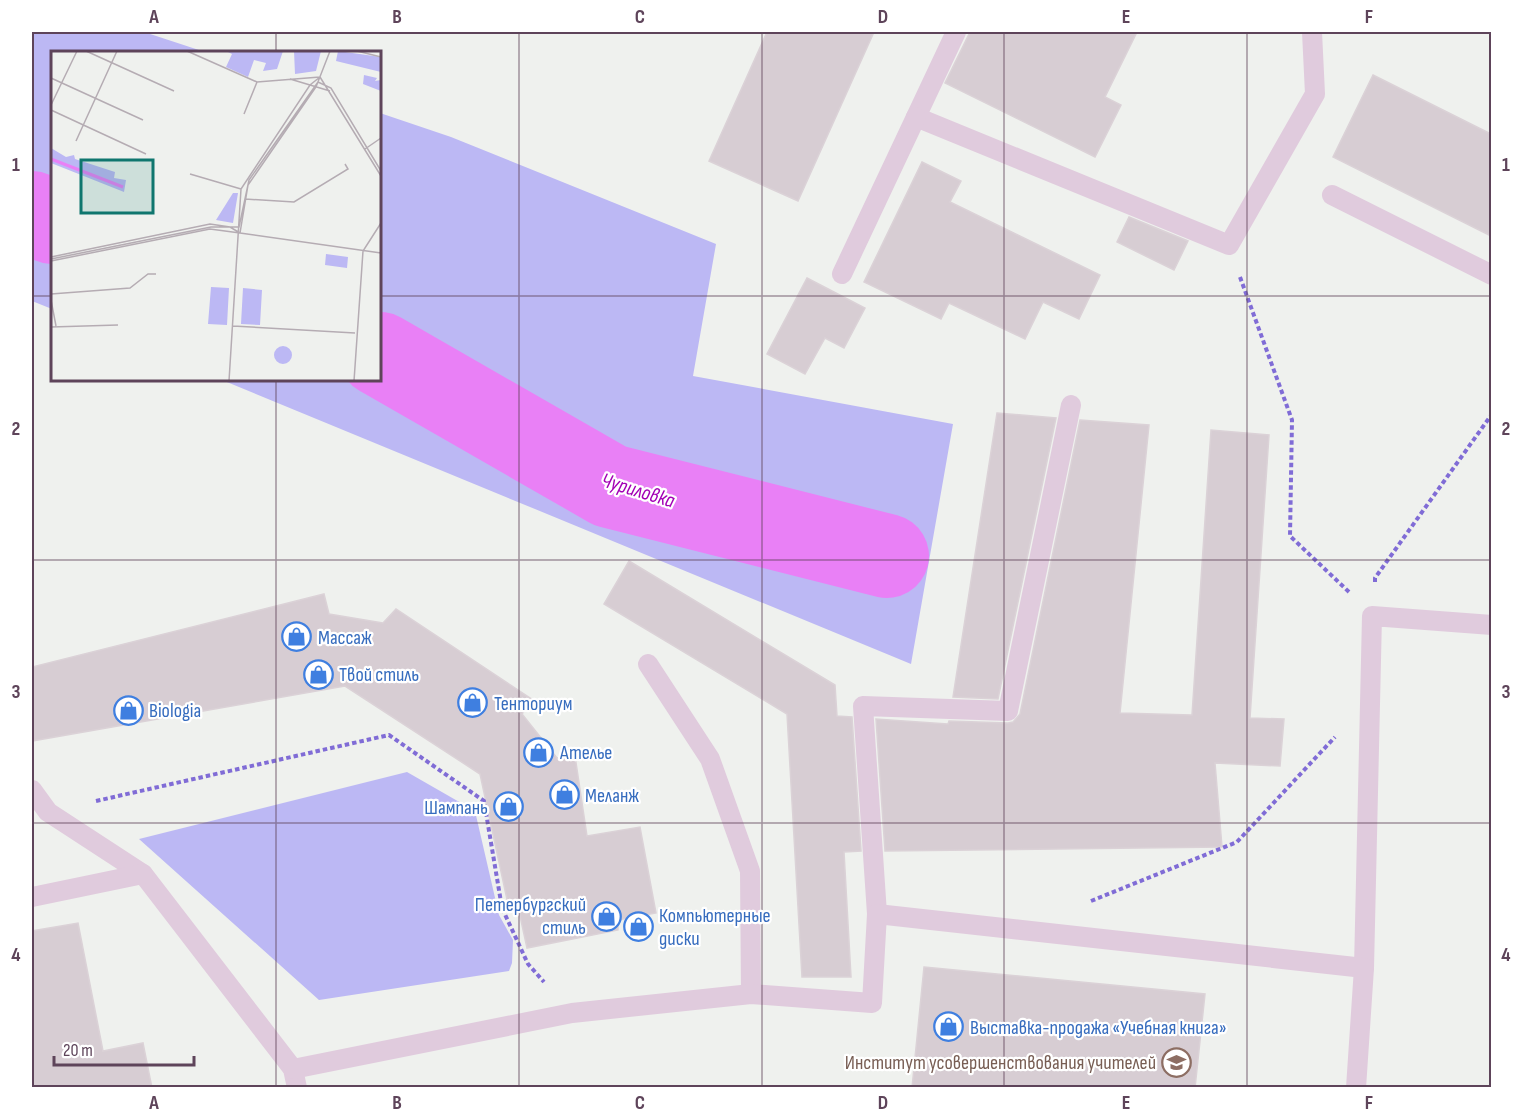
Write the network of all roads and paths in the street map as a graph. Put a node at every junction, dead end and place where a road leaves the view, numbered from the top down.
1 (956, 32) edge
2 (1312, 32) edge
3 (916, 117) junction
4 (1332, 195) dead end
5 (1229, 245) junction
6 (842, 274) dead end
7 (1491, 275) edge
8 (1071, 405) dead end
9 (1491, 414) edge
10 (1372, 616) junction
11 (1491, 625) edge
12 (648, 664) dead end
13 (1337, 734) dead end
14 (32, 790) edge
15 (48, 812) junction
16 (143, 874) junction
17 (32, 897) edge
18 (1085, 904) dead end
19 (877, 914) junction
20 (1364, 968) junction
21 (751, 994) junction
22 (572, 1013) junction
23 (295, 1078) edge
24 (1356, 1088) edge

1 - 3 lane
2 - 5 lane
3 - 5 lane
3 - 6 lane
4 - 7 lane
5 - 10 path
8 - 19 lane
9 - 10 path
10 - 11 lane
10 - 20 lane
12 - 21 lane
13 - 18 path
14 - 15 lane
15 - 16 lane
15 - 22 path
16 - 17 lane
16 - 23 lane
19 - 20 lane
19 - 21 lane
20 - 24 lane
21 - 22 lane
22 - 23 lane

